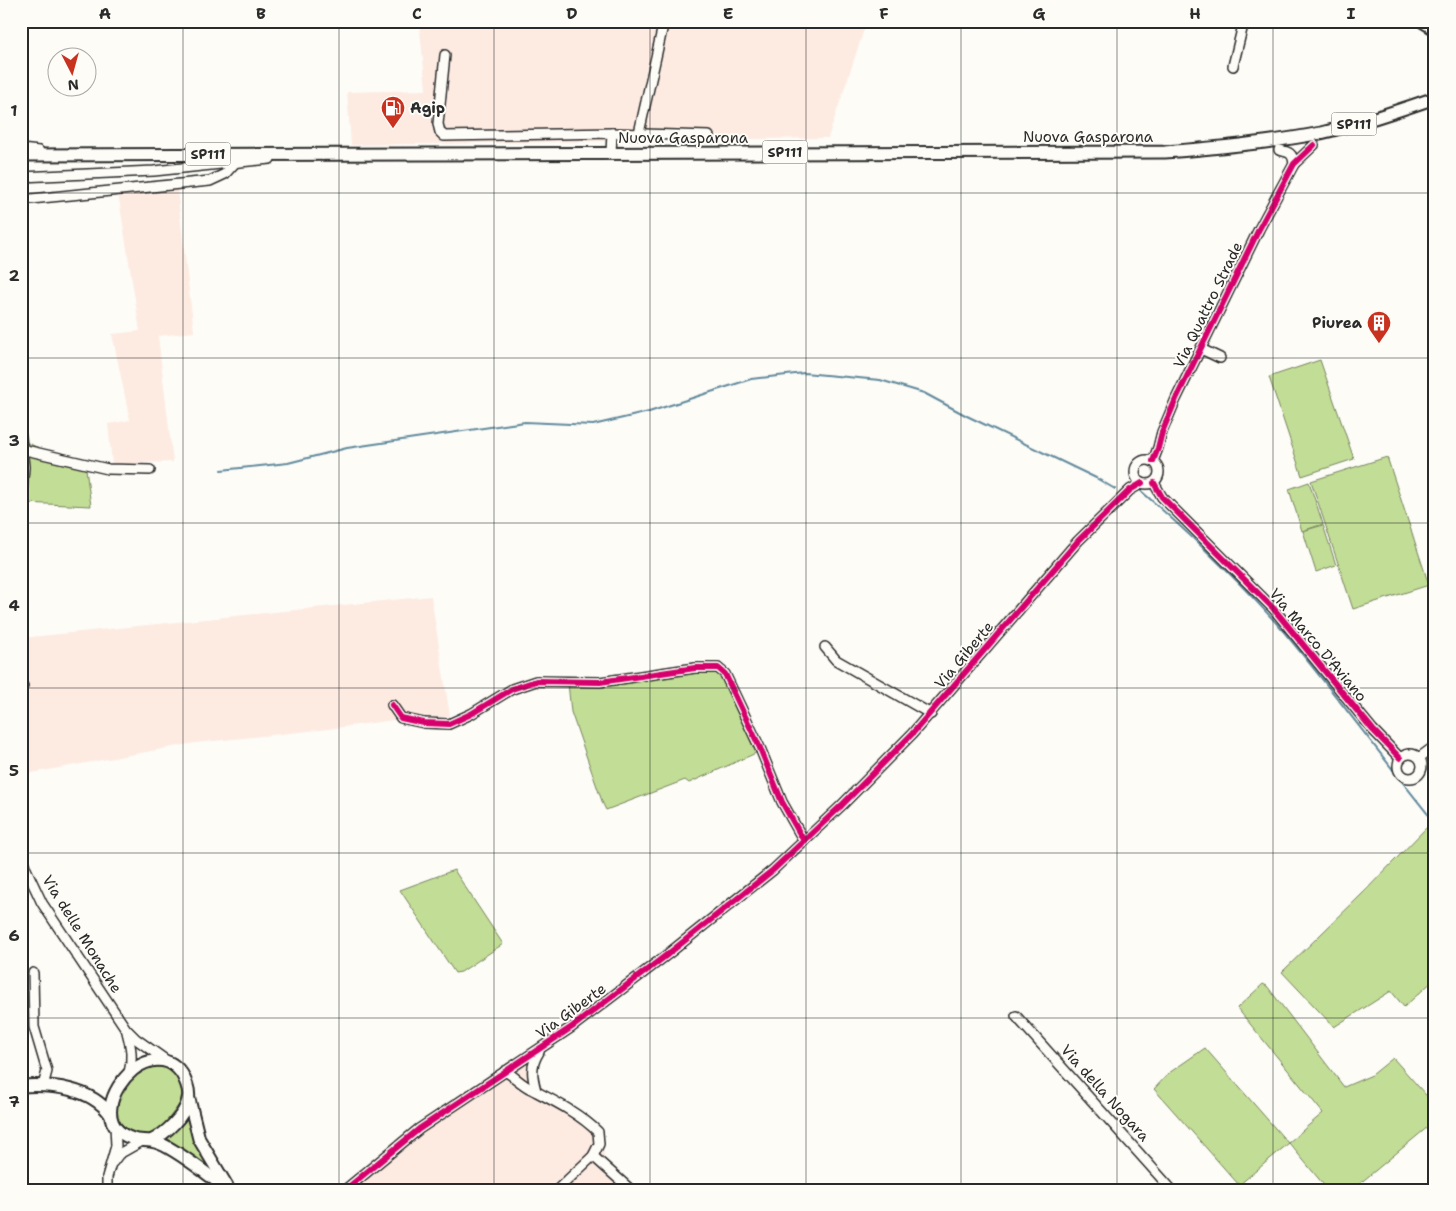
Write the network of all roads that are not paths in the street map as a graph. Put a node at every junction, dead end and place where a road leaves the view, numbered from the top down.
1 (664, 21) edge
2 (1244, 21) edge
3 (1427, 23) edge
4 (1435, 29) edge
5 (445, 55) dead end
6 (1232, 66) dead end
7 (1435, 98) edge
8 (1435, 107) edge
9 (1401, 111) junction
10 (612, 133) junction
11 (639, 133) junction
12 (708, 136) dead end
13 (1314, 145) dead end
14 (21, 149) edge
15 (1279, 150) dead end
16 (346, 153) junction
17 (611, 153) junction
18 (21, 155) edge
19 (69, 155) junction
20 (234, 164) junction
21 (1294, 164) junction
22 (21, 177) edge
23 (21, 200) edge
24 (1201, 349) junction
25 (1220, 358) dead end
26 (21, 437) edge
27 (22, 449) edge
28 (1153, 461) junction
29 (150, 470) dead end
30 (1142, 483) junction
31 (1154, 483) junction
32 (21, 502) edge
33 (825, 647) dead end
34 (392, 704) dead end
35 (931, 714) junction
36 (1435, 746) edge
37 (1420, 757) junction
38 (1400, 758) junction
39 (804, 841) junction
40 (21, 851) edge
41 (33, 973) dead end
42 (1016, 1016) dead end
43 (126, 1029) junction
44 (540, 1049) junction
45 (170, 1062) junction
46 (516, 1064) junction
47 (505, 1072) junction
48 (129, 1073) junction
49 (532, 1075) junction
50 (520, 1081) junction
51 (121, 1084) junction
52 (21, 1086) edge
53 (43, 1086) junction
54 (536, 1091) junction
55 (85, 1095) junction
56 (189, 1100) junction
57 (110, 1114) junction
58 (115, 1126) junction
59 (147, 1141) junction
60 (593, 1156) junction
61 (112, 1162) junction
62 (107, 1190) edge
63 (228, 1190) edge
64 (345, 1190) edge
65 (557, 1190) edge
66 (631, 1190) edge
67 (1172, 1190) edge

1 - 11 street
2 - 6 street
3 - 4 main road
5 - 10 street
7 - 9 main road, Nuova Gasparona / SP111
8 - 9 main road, Nuova Gasparona / SP111
9 - 17 main road, Nuova Gasparona / SP111
10 - 11 street
10 - 17 street
11 - 12 street
13 - 21 street, Via Quattro Strade
14 - 19 street
15 - 21 street
16 - 17 main road, Nuova Gasparona / SP111
16 - 19 main road, Nuova Gasparona / SP111
16 - 20 street
18 - 19 main road, Nuova Gasparona / SP111
20 - 22 street
20 - 23 street
21 - 24 street, Via Quattro Strade
24 - 25 street
24 - 28 street, Via Quattro Strade
26 - 27 street
27 - 29 street
27 - 32 street
28 - 30 street
28 - 31 street
30 - 31 street
30 - 35 street, Via Giberte
31 - 38 street, Via Marco D'Aviano
33 - 35 street
34 - 39 street
35 - 39 street, Via Giberte
36 - 37 street
37 - 38 street
37 - 38 street
39 - 44 street, Via Giberte
40 - 43 street, Via delle Monache
41 - 53 street
42 - 67 street, Via della Nogara
43 - 45 street
43 - 48 street
44 - 46 street, Via Giberte
44 - 49 street
45 - 48 main road
45 - 56 main road
46 - 47 street, Via Giberte
46 - 49 street
46 - 50 street
47 - 50 street
47 - 64 street, Via Giberte
48 - 51 main road
49 - 54 street
50 - 54 street
51 - 55 main road
51 - 57 main road
52 - 53 main road
53 - 55 main road
54 - 60 street
55 - 57 main road
56 - 59 main road
56 - 63 main road
57 - 58 main road
58 - 59 main road
58 - 61 street
59 - 61 street
59 - 63 main road
60 - 65 street
60 - 66 street
61 - 62 street

